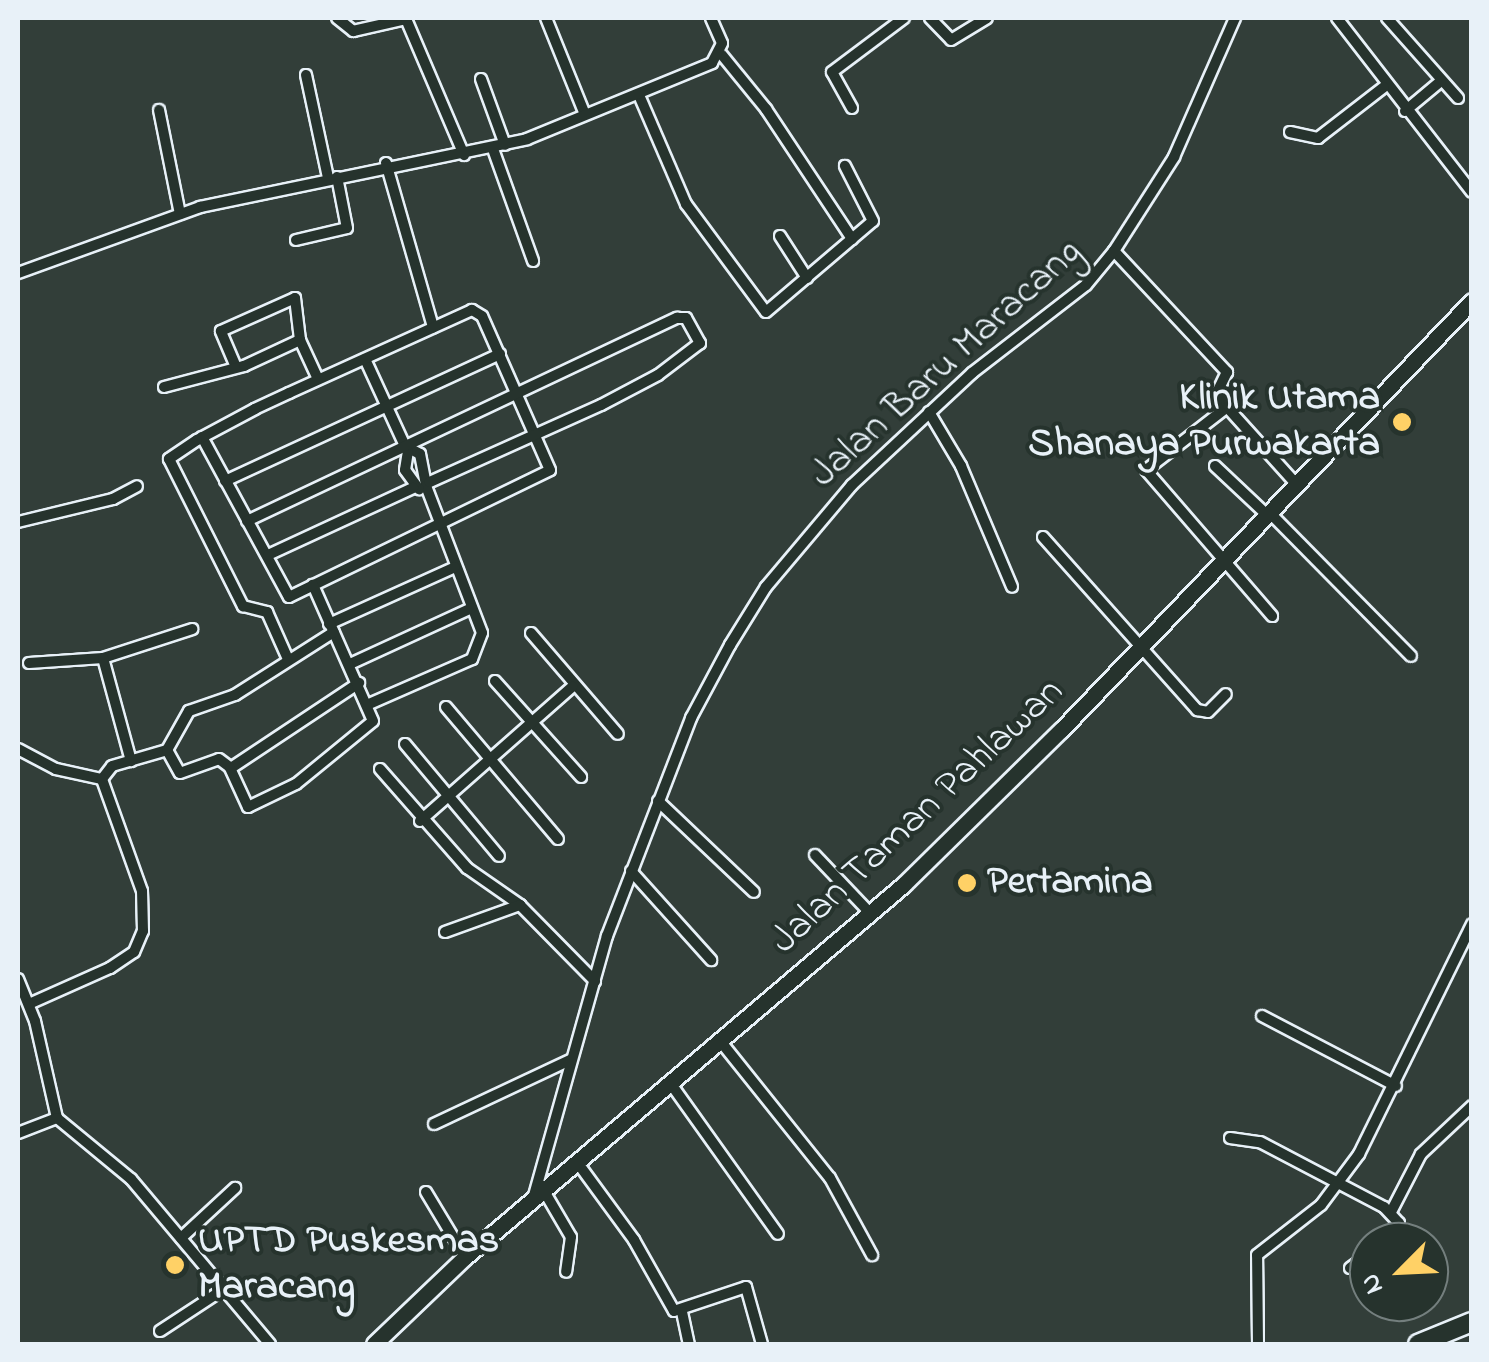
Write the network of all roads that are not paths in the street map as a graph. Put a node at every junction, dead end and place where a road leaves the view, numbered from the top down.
1 (337, 18) edge
2 (546, 18) edge
3 (711, 18) edge
4 (904, 18) edge
5 (930, 18) edge
6 (986, 18) edge
7 (1235, 18) edge
8 (1337, 18) edge
9 (1387, 18) edge
10 (722, 54) junction
11 (306, 75) dead end
12 (481, 78) dead end
13 (1442, 81) junction
14 (1384, 87) junction
15 (640, 95) junction
16 (1458, 98) dead end
17 (852, 108) dead end
18 (159, 110) dead end
19 (584, 112) junction
20 (1405, 112) junction
21 (1290, 132) dead end
22 (499, 147) junction
23 (464, 155) junction
24 (386, 164) junction
25 (845, 166) dead end
26 (333, 178) junction
27 (1472, 192) edge
28 (180, 214) junction
29 (780, 236) dead end
30 (852, 239) junction
31 (296, 240) dead end
32 (1114, 251) junction
33 (533, 261) dead end
34 (18, 273) edge
35 (808, 278) junction
36 (1472, 301) edge
37 (433, 327) junction
38 (300, 340) junction
39 (500, 354) junction
40 (365, 359) junction
41 (236, 367) junction
42 (318, 379) junction
43 (164, 386) dead end
44 (518, 395) junction
45 (387, 405) junction
46 (1226, 408) junction
47 (929, 412) junction
48 (536, 436) junction
49 (202, 438) junction
50 (407, 448) junction
51 (1216, 466) dead end
52 (226, 482) junction
53 (1296, 484) junction
54 (136, 486) dead end
55 (423, 486) junction
56 (1268, 514) junction
57 (247, 521) junction
58 (18, 522) edge
59 (440, 526) junction
60 (1043, 537) dead end
61 (268, 555) junction
62 (1221, 561) junction
63 (455, 567) junction
64 (313, 585) junction
65 (1012, 586) dead end
66 (472, 608) junction
67 (1272, 616) dead end
68 (331, 628) junction
69 (192, 629) dead end
70 (531, 633) dead end
71 (1137, 648) junction
72 (1411, 656) dead end
73 (287, 657) junction
74 (103, 658) junction
75 (29, 663) dead end
76 (350, 664) junction
77 (495, 681) dead end
78 (359, 684) junction
79 (572, 687) junction
80 (1226, 694) dead end
81 (368, 704) junction
82 (446, 707) dead end
83 (532, 725) junction
84 (618, 734) dead end
85 (405, 744) dead end
86 (18, 749) edge
87 (166, 750) junction
88 (132, 761) junction
89 (490, 762) junction
90 (230, 768) junction
91 (380, 769) dead end
92 (581, 777) dead end
93 (102, 779) junction
94 (445, 798) junction
95 (658, 801) junction
96 (420, 820) junction
97 (558, 840) dead end
98 (814, 855) dead end
99 (499, 856) dead end
100 (631, 870) junction
101 (754, 892) dead end
102 (520, 905) junction
103 (872, 914) junction
104 (1472, 924) edge
105 (446, 932) dead end
106 (711, 960) dead end
107 (18, 979) edge
108 (595, 981) junction
109 (29, 1004) junction
110 (1262, 1016) dead end
111 (722, 1042) junction
112 (570, 1060) junction
113 (671, 1084) junction
114 (1396, 1086) junction
115 (1472, 1106) edge
116 (57, 1118) junction
117 (434, 1124) dead end
118 (18, 1134) edge
119 (1230, 1138) dead end
120 (544, 1156) junction
121 (571, 1168) junction
122 (1338, 1184) junction
123 (236, 1188) dead end
124 (426, 1192) dead end
125 (538, 1195) junction
126 (1391, 1212) junction
127 (1395, 1222) edge
128 (778, 1234) dead end
129 (181, 1238) junction
130 (872, 1255) dead end
131 (465, 1257) junction
132 (566, 1272) dead end
133 (227, 1287) junction
134 (682, 1312) junction
135 (1472, 1322) edge
136 (160, 1331) dead end
137 (270, 1344) edge
138 (374, 1344) edge
139 (689, 1344) edge
140 (762, 1344) edge
141 (1258, 1344) edge
142 (1418, 1344) edge

1 - 23 street
2 - 19 street
3 - 10 street
4 - 17 street
5 - 6 street
7 - 32 street, Jalan Baru Maracang
8 - 14 street
9 - 13 street
10 - 15 street
10 - 30 street
11 - 26 street
12 - 22 street
13 - 16 street
13 - 20 street
14 - 20 street
14 - 21 street
15 - 19 street
15 - 35 street
18 - 28 street
19 - 22 street
20 - 27 street
22 - 23 street
22 - 33 street
23 - 24 street
24 - 26 street
24 - 37 street
25 - 30 street
26 - 28 street
26 - 31 street
28 - 34 street
29 - 35 street
30 - 35 street
32 - 46 street
32 - 47 street, Jalan Baru Maracang
36 - 53 main road, Jalan Taman Pahlawan
37 - 39 street
37 - 40 street
38 - 41 street
38 - 41 street
38 - 42 street
39 - 44 street
39 - 45 street
40 - 42 street
40 - 45 street
41 - 43 street
42 - 49 street
44 - 48 street
44 - 48 street
44 - 50 street
45 - 50 street
45 - 52 street
46 - 53 street
46 - 62 street
47 - 65 street
47 - 95 street, Jalan Baru Maracang
48 - 55 street
48 - 59 street
49 - 52 street
49 - 73 street
50 - 55 street
50 - 55 street
50 - 57 street
51 - 56 street
52 - 57 street
53 - 56 main road, Jalan Taman Pahlawan
54 - 58 street
55 - 59 street
55 - 61 street
56 - 62 main road, Jalan Taman Pahlawan
56 - 72 street
57 - 61 street
59 - 63 street
59 - 64 street
60 - 71 street
61 - 64 street
62 - 67 street
62 - 71 main road, Jalan Taman Pahlawan
63 - 66 street
63 - 68 street
64 - 68 street
66 - 76 street
66 - 81 street
68 - 73 street
68 - 76 street
69 - 74 street
70 - 79 street
71 - 80 street
71 - 103 main road, Jalan Taman Pahlawan
73 - 87 street
74 - 75 street
74 - 88 street
76 - 78 street
77 - 83 street
78 - 81 street
78 - 90 street
79 - 83 street
79 - 84 street
81 - 90 street
82 - 89 street
83 - 89 street
83 - 92 street
85 - 94 street
86 - 93 street
87 - 88 street
87 - 90 street
88 - 93 street
89 - 94 street
89 - 97 street
91 - 96 street
93 - 109 street
94 - 96 street
94 - 99 street
95 - 100 street, Jalan Baru Maracang
95 - 101 street
96 - 102 street
98 - 103 street
100 - 106 street
100 - 108 street, Jalan Baru Maracang
102 - 105 street
102 - 108 street
103 - 111 main road, Jalan Taman Pahlawan
104 - 114 street
107 - 109 street
108 - 112 street, Jalan Baru Maracang
109 - 116 street
110 - 114 street
111 - 113 main road, Jalan Taman Pahlawan
111 - 130 street
112 - 117 street
112 - 120 street, Jalan Baru Maracang
113 - 121 main road, Jalan Taman Pahlawan
113 - 128 street
114 - 122 street
115 - 126 street
116 - 118 street
116 - 129 street
119 - 122 street
120 - 121 street
120 - 125 street, Jalan Baru Maracang
121 - 125 main road, Jalan Taman Pahlawan
121 - 134 street
122 - 126 street
122 - 141 street
123 - 129 street
124 - 131 street
125 - 131 main road, Jalan Taman Pahlawan
125 - 132 street
126 - 127 street
129 - 133 street
131 - 138 main road, Jalan Taman Pahlawan
133 - 136 street
133 - 137 street
134 - 139 street
134 - 140 street
135 - 142 highway

